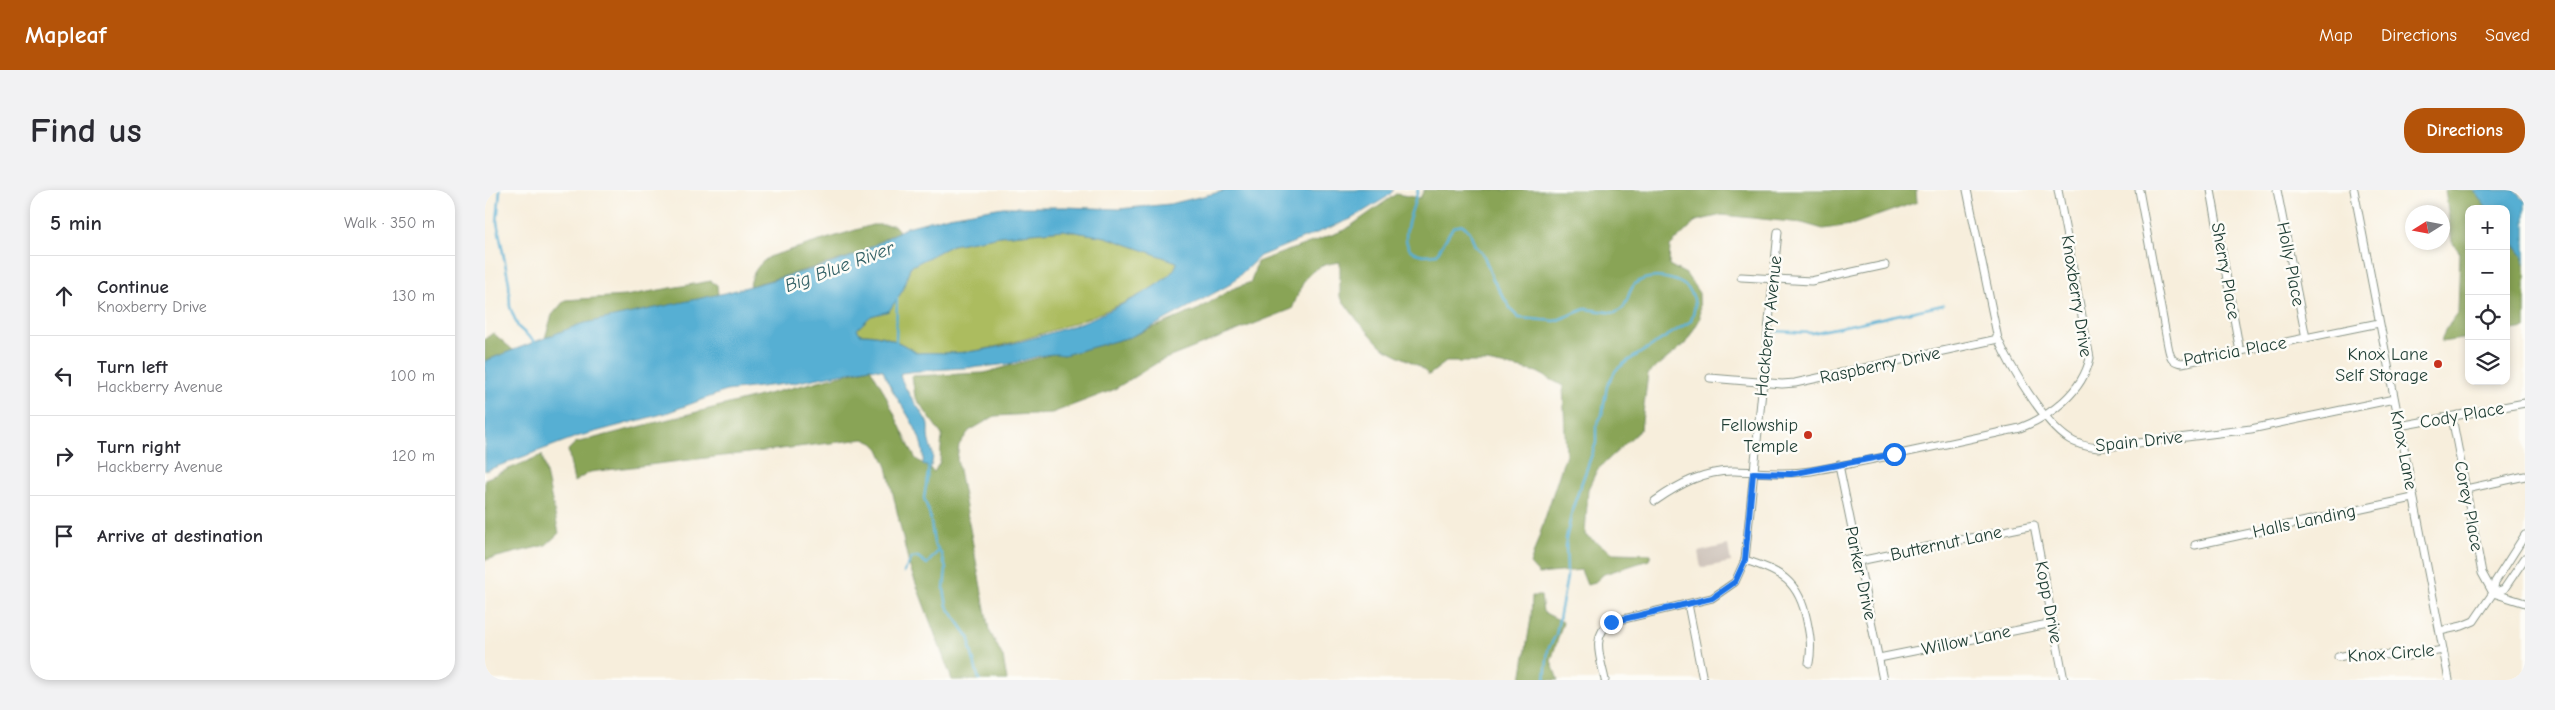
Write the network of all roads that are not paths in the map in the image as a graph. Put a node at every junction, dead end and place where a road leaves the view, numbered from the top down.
1 (1967, 190) edge
2 (2058, 190) edge
3 (2139, 190) edge
4 (2211, 190) edge
5 (2277, 190) edge
6 (2354, 190) edge
7 (1778, 232) dead end
8 (1885, 265) dead end
9 (1741, 278) dead end
10 (1773, 281) junction
11 (2379, 323) junction
12 (2306, 338) junction
13 (1997, 339) junction
14 (2240, 352) junction
15 (1710, 378) dead end
16 (1762, 382) junction
17 (2394, 399) junction
18 (2525, 403) edge
19 (2045, 415) junction
20 (2452, 417) junction
21 (2399, 426) junction
22 (1839, 465) junction
23 (1753, 473) junction
24 (2525, 476) edge
25 (2466, 489) junction
26 (2413, 498) junction
27 (1655, 501) dead end
28 (2034, 525) joint
29 (2525, 535) edge
30 (2195, 545) dead end
31 (2525, 558) edge
32 (1745, 560) junction
33 (1859, 561) junction
34 (2493, 593) junction
35 (2525, 603) edge
36 (1689, 604) junction
37 (2053, 622) junction
38 (2439, 631) junction
39 (2443, 650) junction
40 (2339, 657) dead end
41 (1879, 658) junction
42 (1809, 663) dead end
43 (1605, 680) edge
44 (1703, 680) edge
45 (1883, 680) edge
46 (2064, 680) edge
47 (2449, 680) edge

1 - 13 street, Spain Drive
2 - 19 street, Knoxberry Drive
3 - 14 street, Patricia Place
4 - 14 street, Sherry Place
5 - 12 street, Holly Place
6 - 11 street, Knox Lane
7 - 10 street, Hackberry Avenue
8 - 10 street
9 - 10 street
10 - 16 street, Hackberry Avenue
11 - 12 street, Patricia Place
11 - 17 street, Knox Lane
12 - 14 street, Patricia Place
13 - 16 street, Raspberry Drive
13 - 19 street, Spain Drive
15 - 16 street, Raspberry Drive
16 - 23 street, Hackberry Avenue
17 - 19 street, Spain Drive
17 - 21 street, Knox Lane
18 - 20 street, Cody Place
19 - 22 street, Knoxberry Drive
20 - 21 street, Cody Place
20 - 25 street, Corey Place
21 - 26 street, Knox Lane
22 - 23 street, Knoxberry Drive
22 - 33 street, Parker Drive
23 - 27 street, Knoxberry Drive
23 - 32 street, Hackberry Avenue
24 - 25 street
25 - 34 street, Corey Place
26 - 30 street, Halls Landing
26 - 38 street, Knox Lane
28 - 33 street, Butternut Lane
28 - 37 street, Kopp Drive
29 - 34 street
31 - 34 street
32 - 36 street, Hackberry Avenue
32 - 42 street
33 - 41 street, Parker Drive
34 - 35 street
34 - 38 street
36 - 43 street, Hackberry Avenue
36 - 44 street
37 - 41 street, Willow Lane
37 - 46 street, Kopp Drive
38 - 39 street, Knox Lane
39 - 40 street, Knox Circle
39 - 47 street, Knox Lane
41 - 45 street, Parker Drive

